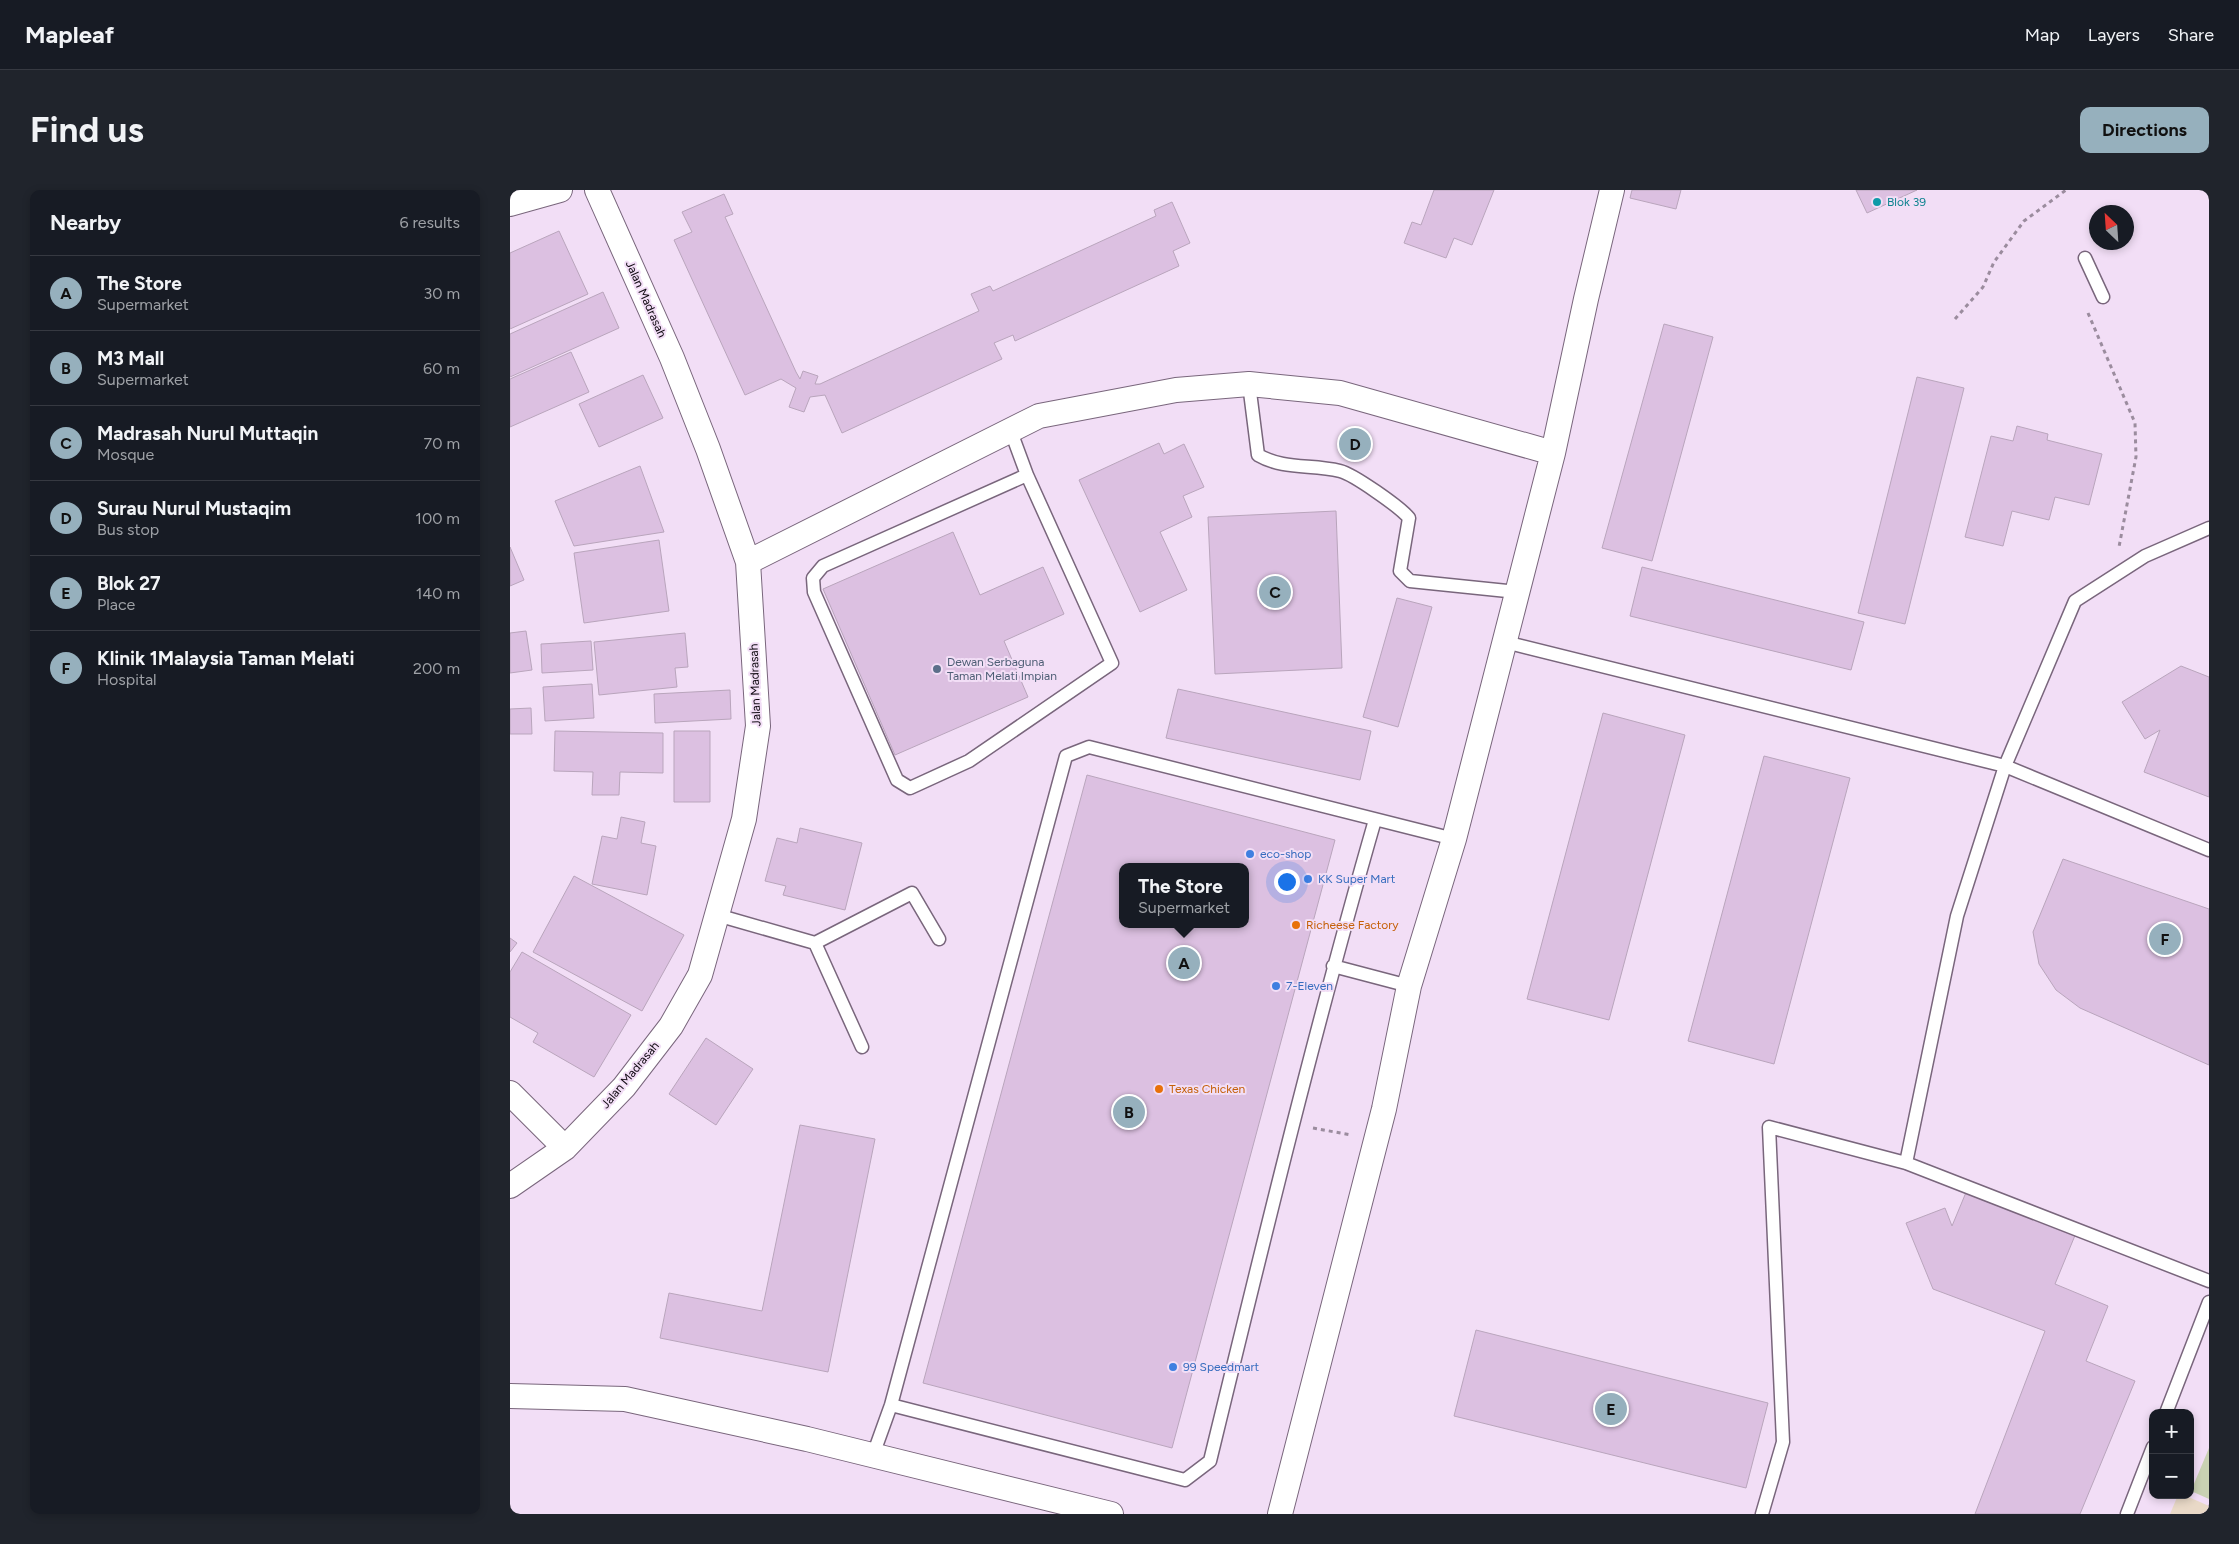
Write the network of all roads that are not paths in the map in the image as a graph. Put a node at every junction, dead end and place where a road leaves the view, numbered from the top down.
1 (560, 190) edge
2 (598, 190) edge
3 (1612, 190) edge
4 (510, 204) edge
5 (2086, 258) dead end
6 (2103, 298) dead end
7 (1249, 384) junction
8 (1010, 428) junction
9 (1553, 453) junction
10 (1027, 475) junction
11 (2209, 528) edge
12 (748, 562) junction
13 (1517, 592) junction
14 (1505, 642) junction
15 (2005, 766) junction
16 (1375, 820) junction
17 (1454, 838) junction
18 (2209, 850) edge
19 (717, 916) junction
20 (939, 939) dead end
21 (815, 942) junction
22 (1333, 966) junction
23 (1409, 986) junction
24 (862, 1047) dead end
25 (510, 1093) edge
26 (565, 1148) junction
27 (1906, 1163) junction
28 (510, 1186) edge
29 (2209, 1281) edge
30 (2209, 1302) edge
31 (510, 1396) edge
32 (891, 1406) junction
33 (2168, 1409) edge
34 (2150, 1454) edge
35 (873, 1455) junction
36 (1111, 1514) edge
37 (1280, 1514) edge
38 (1762, 1514) edge
39 (2127, 1514) edge

1 - 4 street
2 - 12 street, Jalan Madrasah
3 - 9 street
5 - 6 lane
7 - 8 street
7 - 9 street
7 - 13 lane
8 - 10 lane
8 - 12 street
9 - 13 street
10 - 10 lane
11 - 15 lane
12 - 19 street, Jalan Madrasah
13 - 14 street
14 - 15 lane
14 - 17 street
15 - 18 lane
15 - 27 lane
16 - 17 lane
16 - 22 lane
16 - 32 lane
17 - 23 street
19 - 21 lane
19 - 26 street, Jalan Madrasah
20 - 21 lane
21 - 24 lane
22 - 23 lane
22 - 32 lane
23 - 37 street
25 - 26 street
26 - 28 street, Jalan Madrasah
27 - 29 lane
27 - 38 lane
30 - 33 lane
31 - 35 street
32 - 35 lane
34 - 39 lane
35 - 36 street

